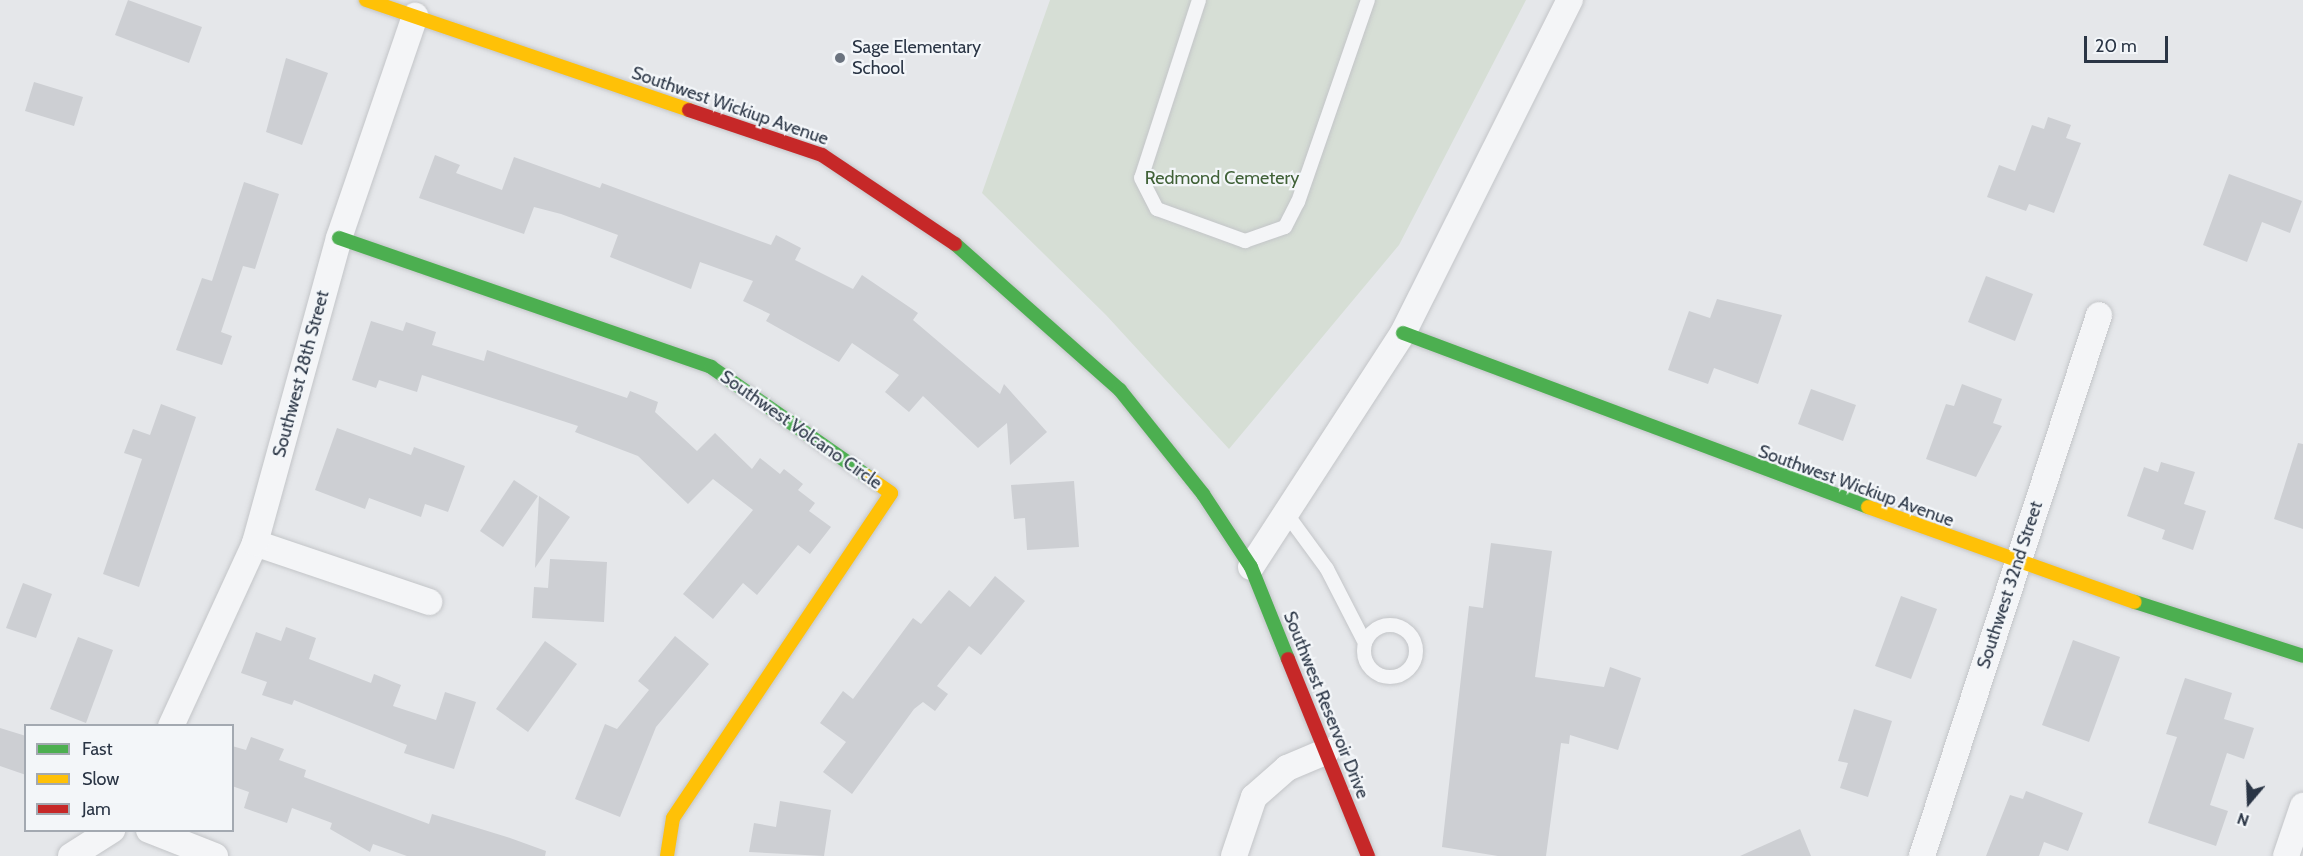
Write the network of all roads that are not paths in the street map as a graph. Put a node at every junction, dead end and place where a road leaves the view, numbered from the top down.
1 (366, 0) edge
2 (1199, 0) edge
3 (1368, 0) edge
4 (1570, 0) edge
5 (416, 16) junction
6 (339, 238) junction
7 (2099, 315) dead end
8 (1403, 333) junction
9 (1286, 513) junction
10 (255, 543) junction
11 (2017, 563) junction
12 (1251, 567) junction
13 (429, 602) dead end
14 (1365, 643) dead end
15 (2303, 656) edge
16 (172, 724) edge
17 (1327, 752) junction
18 (2303, 806) edge
19 (110, 832) edge
20 (152, 832) edge
21 (71, 856) edge
22 (215, 856) edge
23 (667, 856) edge
24 (1234, 856) edge
25 (1368, 856) edge
26 (1922, 856) edge
27 (2286, 856) edge

1 - 5 street, Southwest Wickiup Avenue
2 - 3 lane
4 - 8 street
5 - 6 street, Southwest 28th Street
5 - 12 street, Southwest Wickiup Avenue
6 - 10 street, Southwest 28th Street
6 - 23 street, Southwest Volcano Circle
7 - 11 street, Southwest 32nd Street
8 - 9 street
8 - 11 street, Southwest Wickiup Avenue
9 - 12 street
9 - 14 lane
10 - 13 street
10 - 16 street, Southwest 28th Street
11 - 15 street, Southwest Wickiup Avenue
11 - 26 street, Southwest 32nd Street
12 - 17 street, Southwest Reservoir Drive
17 - 24 street
17 - 25 street, Southwest Reservoir Drive
18 - 27 street
19 - 21 street
20 - 22 street

